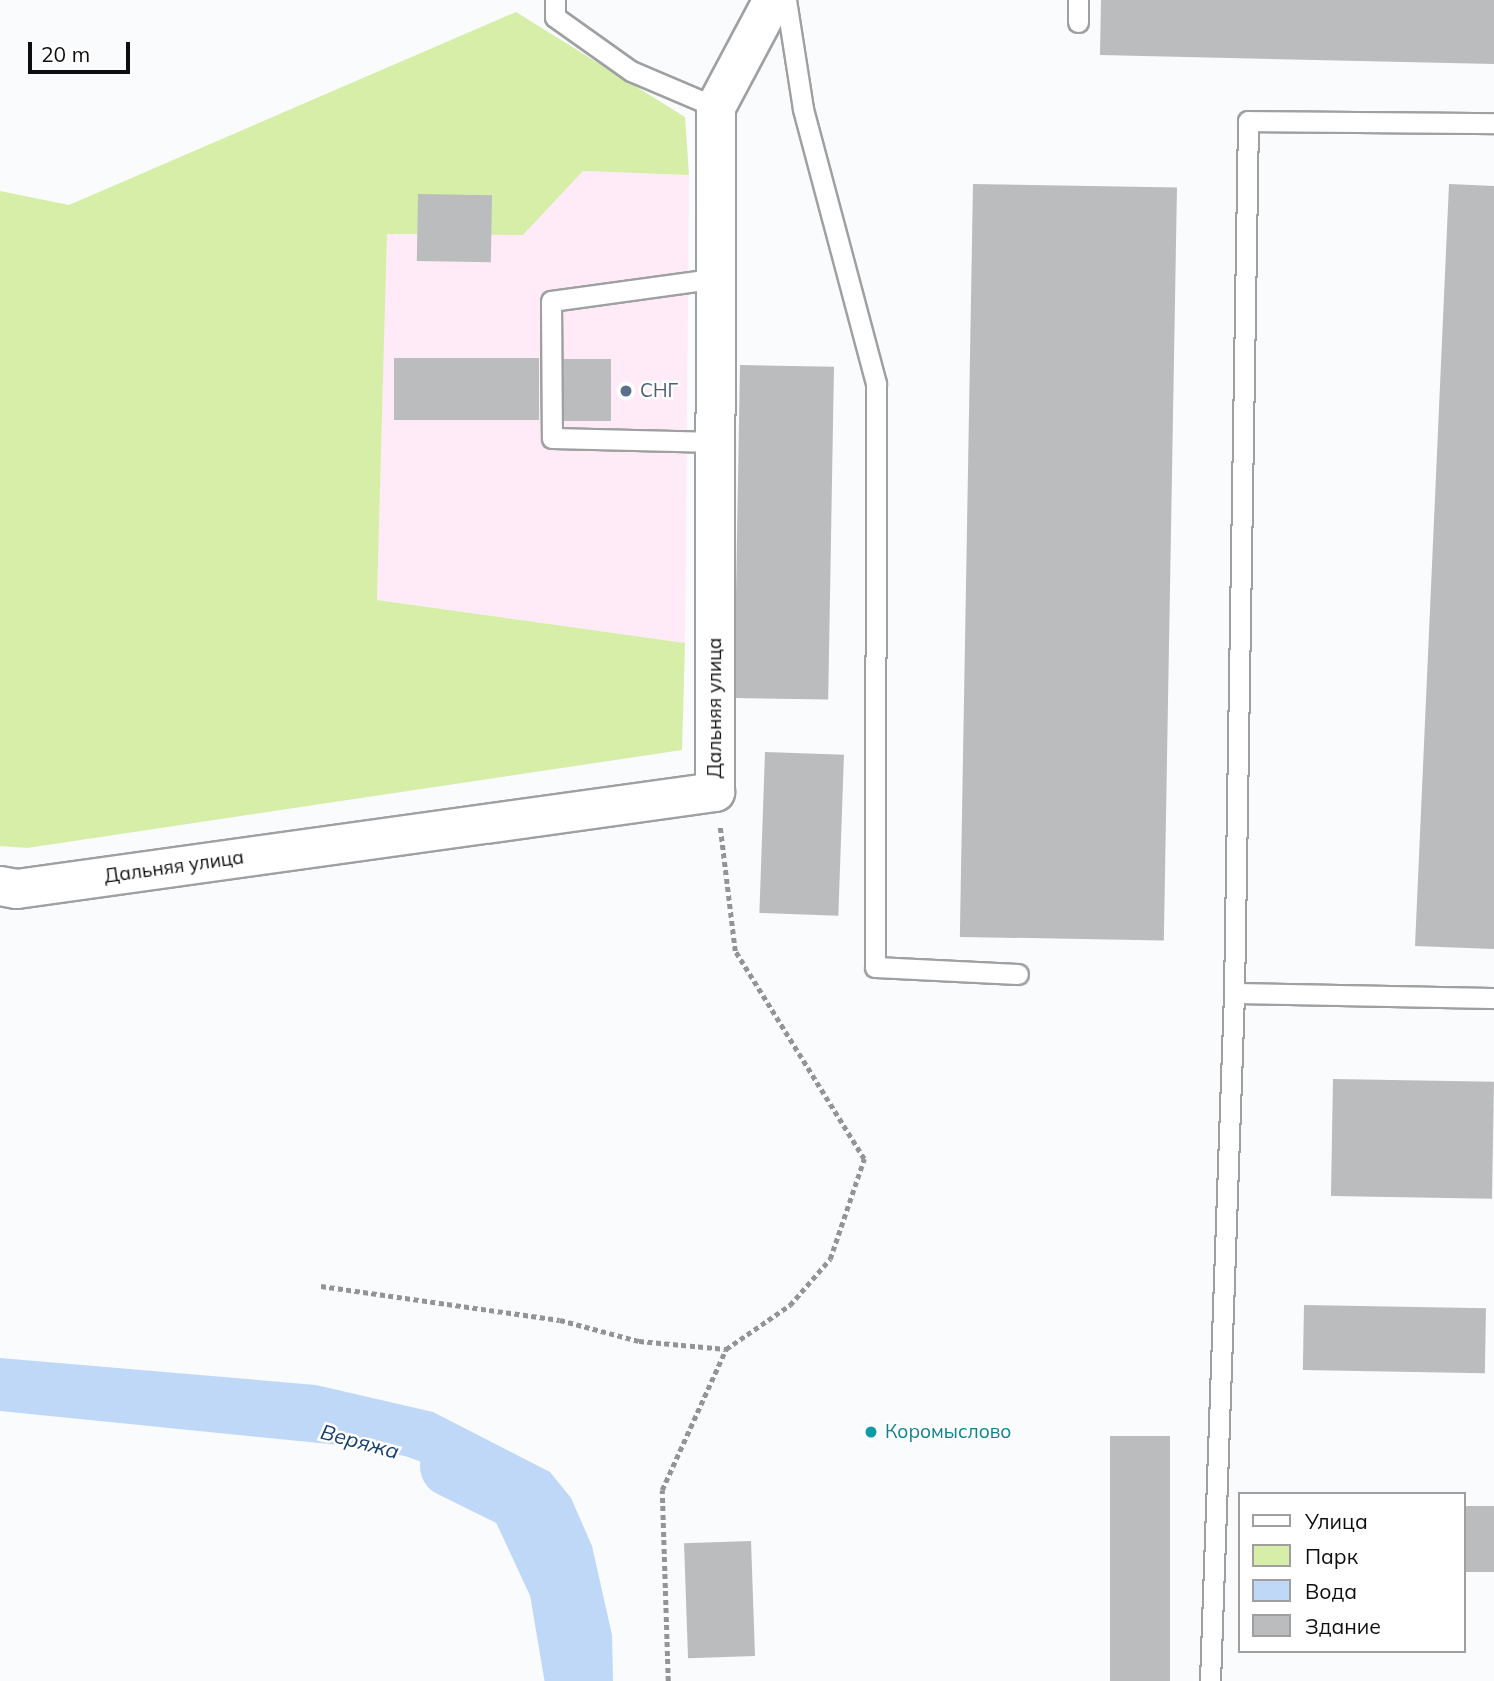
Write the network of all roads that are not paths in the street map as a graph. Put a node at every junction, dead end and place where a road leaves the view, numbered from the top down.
1 (555, 0) edge
2 (773, 0) edge
3 (786, 0) edge
4 (1078, 0) edge
5 (1078, 22) dead end
6 (716, 107) junction
7 (1494, 123) edge
8 (712, 279) junction
9 (717, 442) junction
10 (0, 886) edge
11 (1018, 974) dead end
12 (1234, 993) junction
13 (1494, 998) edge
14 (1210, 1681) edge

1 - 6 lane
2 - 6 street, Дальняя улица
3 - 11 lane
4 - 5 lane
6 - 8 street, Дальняя улица
7 - 12 lane
8 - 9 street, Дальняя улица
8 - 9 lane
9 - 10 street, Дальняя улица
12 - 13 lane
12 - 14 lane

